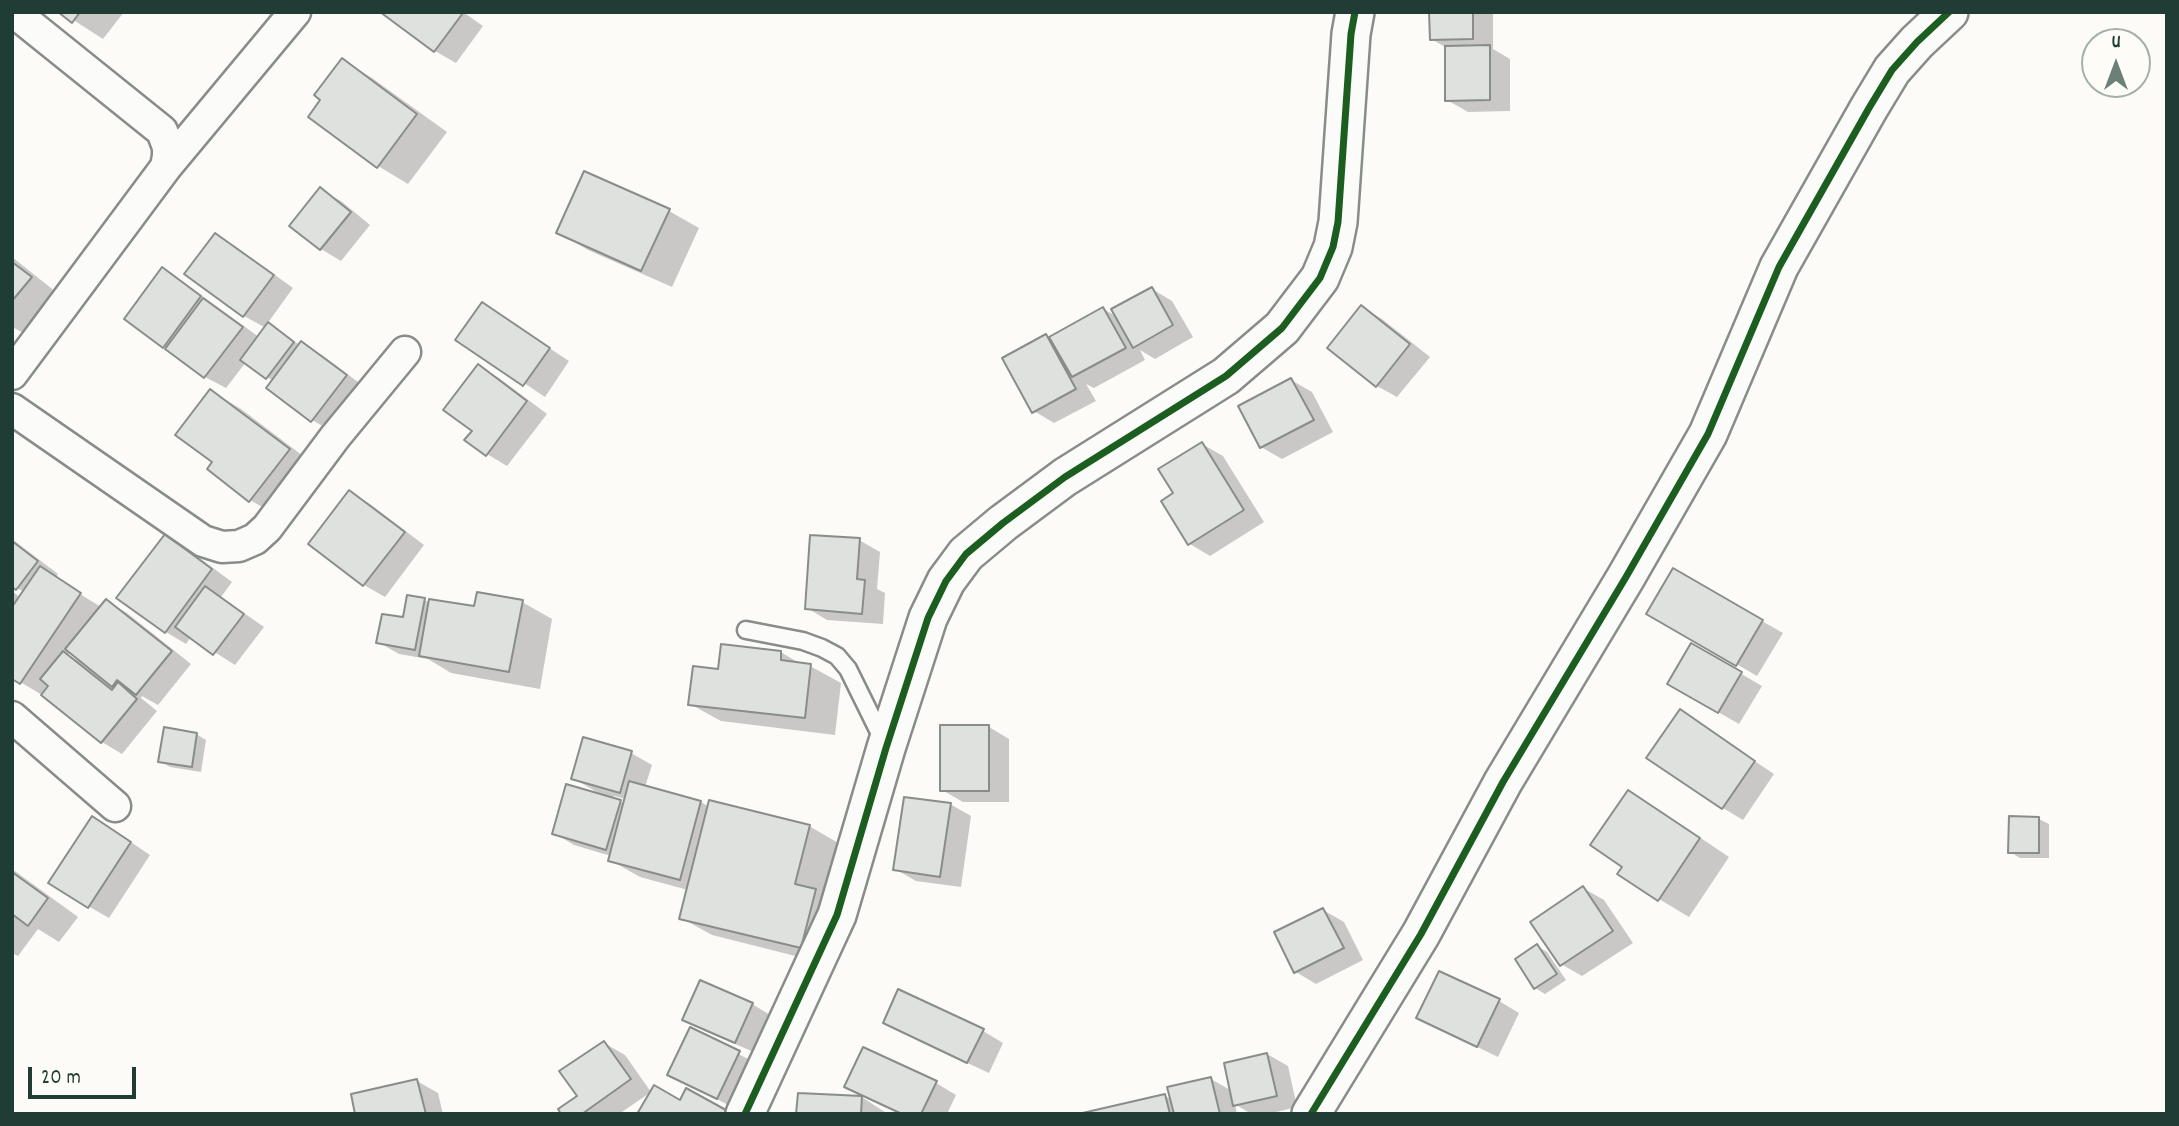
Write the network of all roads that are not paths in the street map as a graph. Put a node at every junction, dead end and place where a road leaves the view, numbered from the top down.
1 (14, 12) edge
2 (295, 12) edge
3 (1355, 12) edge
4 (1949, 12) edge
5 (166, 167) junction
6 (405, 352) dead end
7 (12, 374) edge
8 (12, 409) edge
9 (746, 630) dead end
10 (12, 717) edge
11 (886, 748) junction
12 (115, 806) dead end
13 (745, 1114) edge
14 (1311, 1114) edge

1 - 5 street
2 - 5 street
3 - 11 street
4 - 14 street
5 - 7 street
6 - 8 street
9 - 11 lane
10 - 12 street
11 - 13 street

